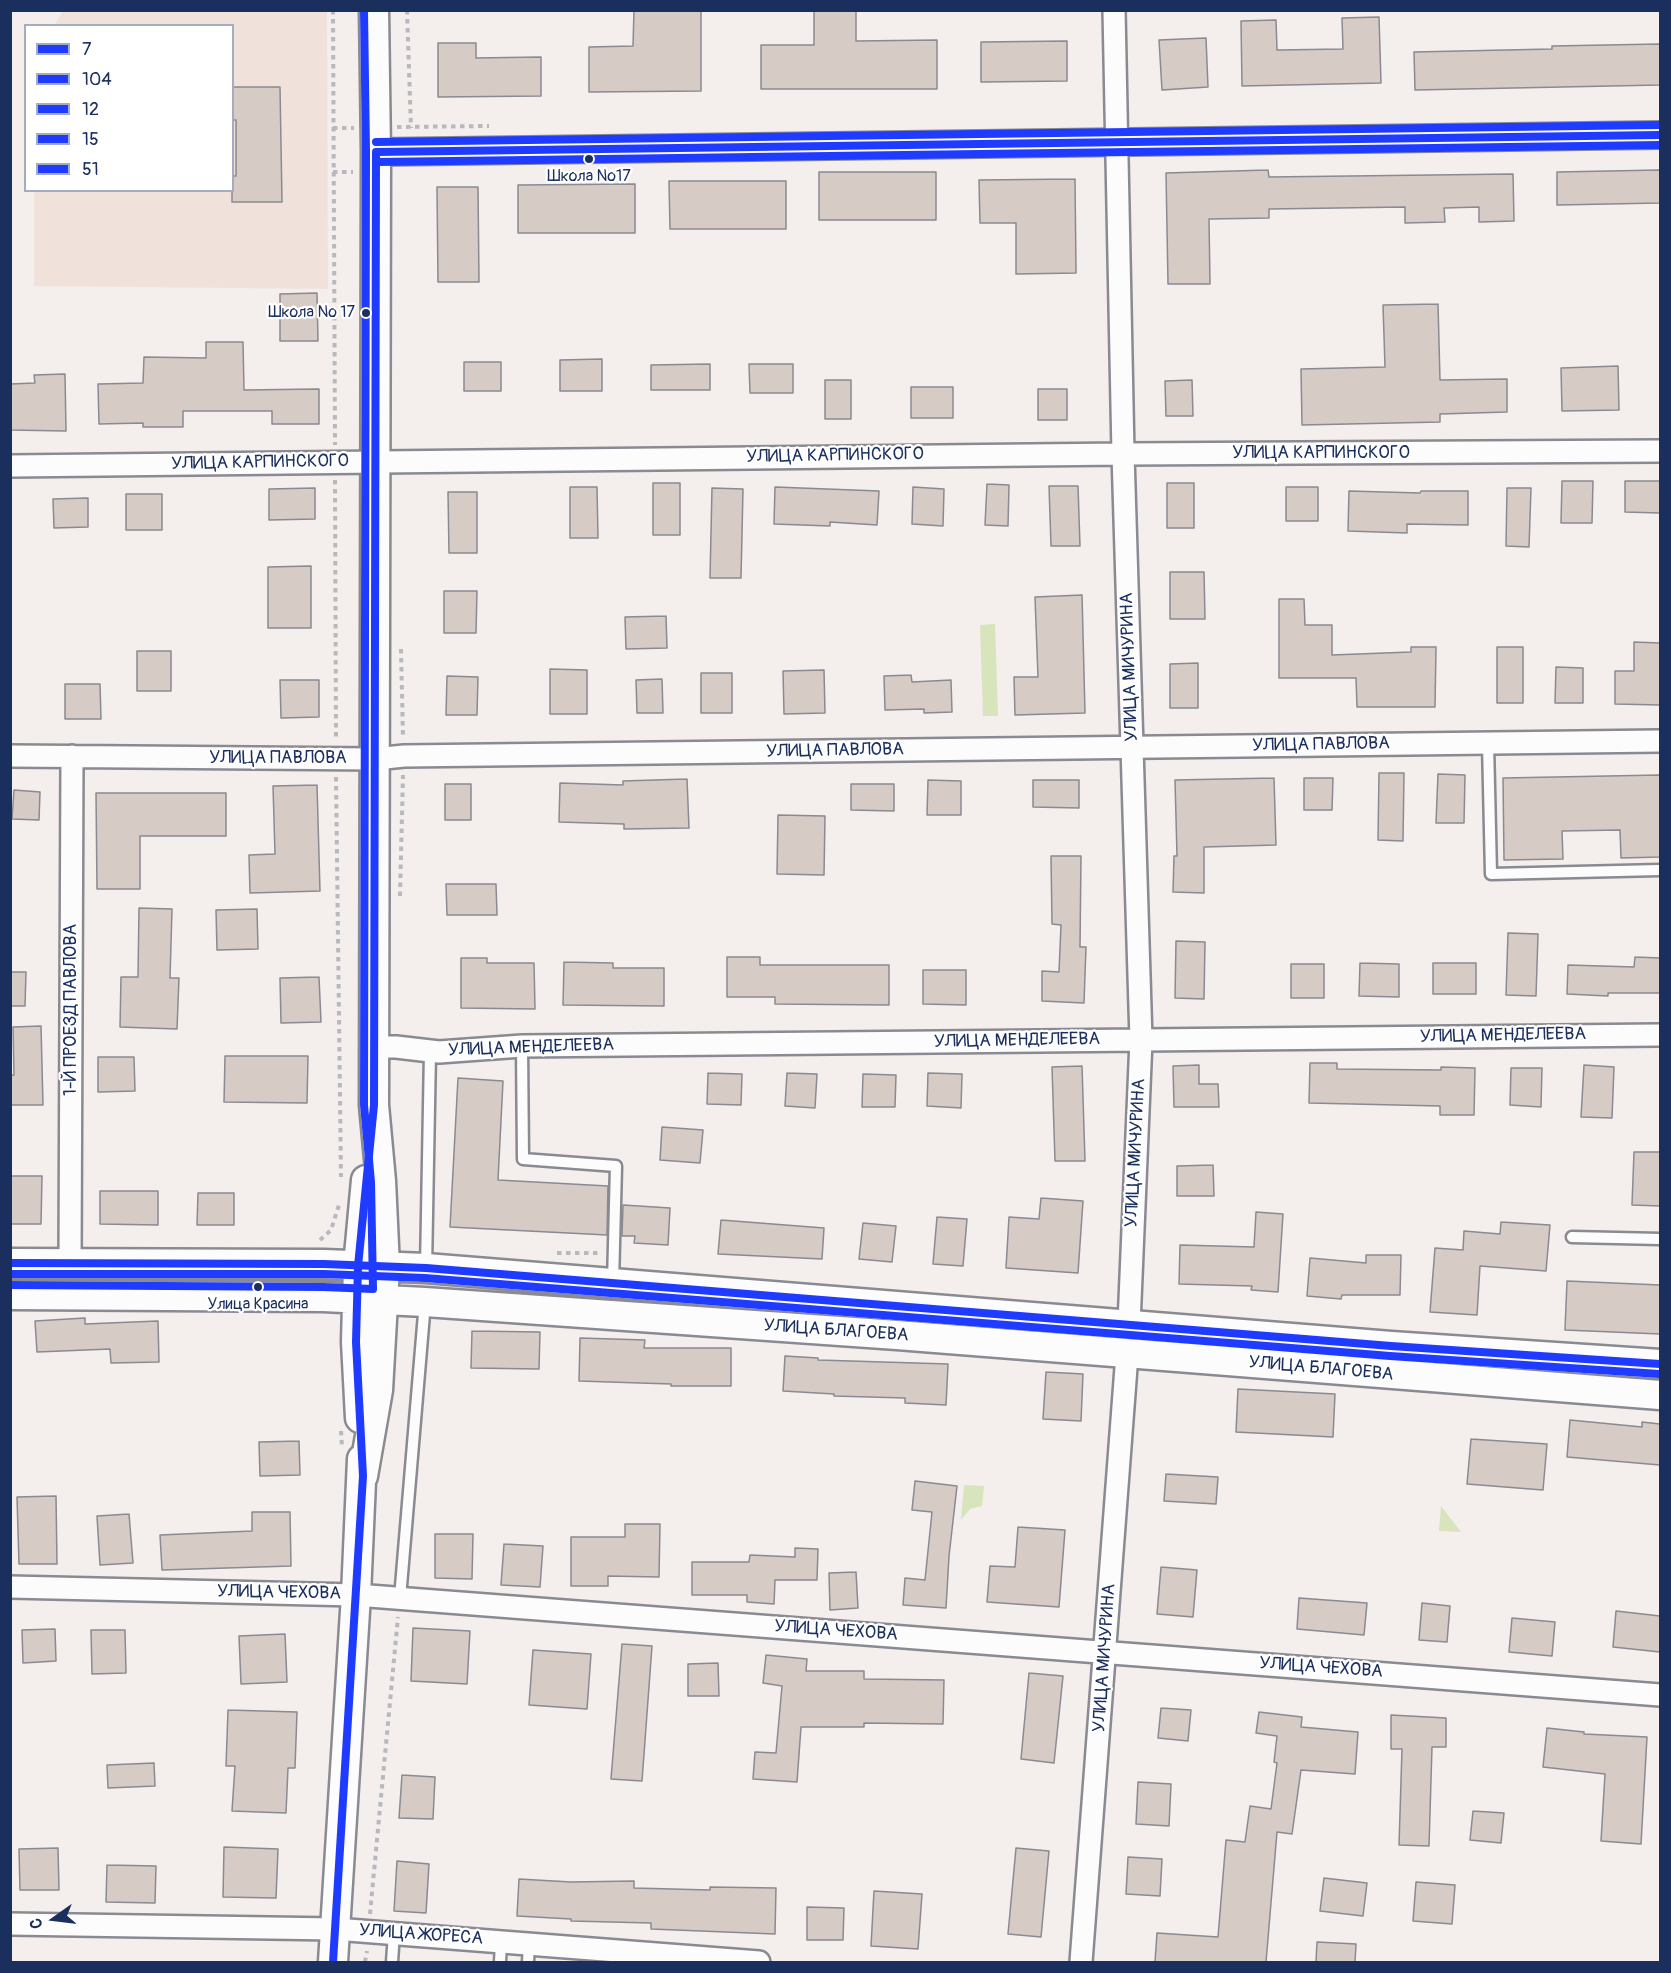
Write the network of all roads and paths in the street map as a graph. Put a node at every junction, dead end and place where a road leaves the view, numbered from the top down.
1 (333, 10) edge
2 (374, 10) edge
3 (407, 10) edge
4 (1114, 10) edge
5 (1660, 135) edge
6 (1117, 142) junction
7 (376, 152) junction
8 (422, 152) junction
9 (1660, 451) edge
10 (1123, 454) junction
11 (335, 461) junction
12 (374, 461) junction
13 (10, 466) edge
14 (1660, 741) edge
15 (1488, 743) junction
16 (1133, 747) junction
17 (10, 756) edge
18 (72, 756) junction
19 (336, 758) junction
20 (375, 759) junction
21 (1660, 870) edge
22 (1660, 1035) edge
23 (1142, 1040) junction
24 (522, 1046) junction
25 (374, 1047) junction
26 (430, 1052) junction
27 (341, 1179) dead end
28 (340, 1196) dead end
29 (1572, 1238) dead end
30 (1660, 1239) edge
31 (313, 1242) dead end
32 (554, 1253) dead end
33 (614, 1253) junction
34 (10, 1263) edge
35 (70, 1264) junction
36 (372, 1266) junction
37 (426, 1268) junction
38 (613, 1283) junction
39 (10, 1294) edge
40 (370, 1299) junction
41 (425, 1302) junction
42 (1129, 1324) junction
43 (1159, 1327) junction
44 (1093, 1351) junction
45 (1127, 1354) junction
46 (1660, 1364) edge
47 (1660, 1395) edge
48 (10, 1587) edge
49 (356, 1595) junction
50 (400, 1598) junction
51 (1106, 1651) junction
52 (1660, 1695) edge
53 (10, 1924) edge
54 (335, 1929) junction
55 (368, 1931) junction
56 (394, 1933) junction
57 (500, 1952) edge
58 (529, 1953) edge
59 (588, 1955) edge
60 (333, 1962) edge
61 (366, 1962) edge
62 (392, 1962) edge
63 (759, 1962) edge
64 (1081, 1962) edge

1 - 11 path
2 - 7 main road
3 - 8 path
4 - 6 street, УЛИЦА МИЧУРИНА
5 - 6 street
6 - 8 street
6 - 10 street, УЛИЦА МИЧУРИНА
7 - 8 street
7 - 12 main road
9 - 10 street, УЛИЦА КАРПИНСКОГО
10 - 12 street, УЛИЦА КАРПИНСКОГО
10 - 16 street, УЛИЦА МИЧУРИНА
11 - 12 street, УЛИЦА КАРПИНСКОГО
11 - 13 street, УЛИЦА КАРПИНСКОГО
11 - 19 path
12 - 20 main road
14 - 15 street, УЛИЦА ПАВЛОВА
15 - 16 street, УЛИЦА ПАВЛОВА
15 - 21 lane
16 - 20 street, УЛИЦА ПАВЛОВА
16 - 23 street, УЛИЦА МИЧУРИНА
17 - 18 street, УЛИЦА ПАВЛОВА
18 - 19 street, УЛИЦА ПАВЛОВА
18 - 35 street, 1-Й ПРОЕЗД ПАВЛОВА
19 - 20 street, УЛИЦА ПАВЛОВА
19 - 27 path
20 - 25 main road
22 - 23 street, УЛИЦА МЕНДЕЛЕЕВА
23 - 24 street, УЛИЦА МЕНДЕЛЕЕВА
23 - 42 street, УЛИЦА МИЧУРИНА
24 - 26 street, УЛИЦА МЕНДЕЛЕЕВА
24 - 33 lane
25 - 26 street, УЛИЦА МЕНДЕЛЕЕВА
25 - 36 main road
26 - 37 lane
28 - 31 path
29 - 30 lane
32 - 33 path
33 - 38 lane
34 - 35 main road, УЛИЦА БЛАГОЕВА
35 - 36 main road, УЛИЦА БЛАГОЕВА
36 - 37 main road, УЛИЦА БЛАГОЕВА
36 - 40 main road
37 - 38 main road, УЛИЦА БЛАГОЕВА
38 - 42 main road, УЛИЦА БЛАГОЕВА
39 - 40 main road, УЛИЦА БЛАГОЕВА
40 - 41 main road, УЛИЦА БЛАГОЕВА
40 - 49 main road
41 - 44 main road, УЛИЦА БЛАГОЕВА
41 - 50 lane
42 - 43 main road, УЛИЦА БЛАГОЕВА
42 - 44 main road
43 - 45 main road
43 - 46 main road, УЛИЦА БЛАГОЕВА
44 - 45 main road, УЛИЦА БЛАГОЕВА
45 - 47 main road, УЛИЦА БЛАГОЕВА
45 - 51 street, УЛИЦА МИЧУРИНА
48 - 49 street, УЛИЦА ЧЕХОВА
49 - 50 street, УЛИЦА ЧЕХОВА
49 - 54 main road
50 - 51 street, УЛИЦА ЧЕХОВА
50 - 55 path
51 - 52 street, УЛИЦА ЧЕХОВА
51 - 64 street, УЛИЦА МИЧУРИНА
53 - 54 street, УЛИЦА ЖОРЕСА
54 - 55 street, УЛИЦА ЖОРЕСА
54 - 60 main road
55 - 56 street, УЛИЦА ЖОРЕСА
55 - 61 path
56 - 57 street, УЛИЦА ЖОРЕСА
56 - 62 lane
57 - 58 street, УЛИЦА ЖОРЕСА
58 - 59 street, УЛИЦА ЖОРЕСА
59 - 63 street, УЛИЦА ЖОРЕСА

